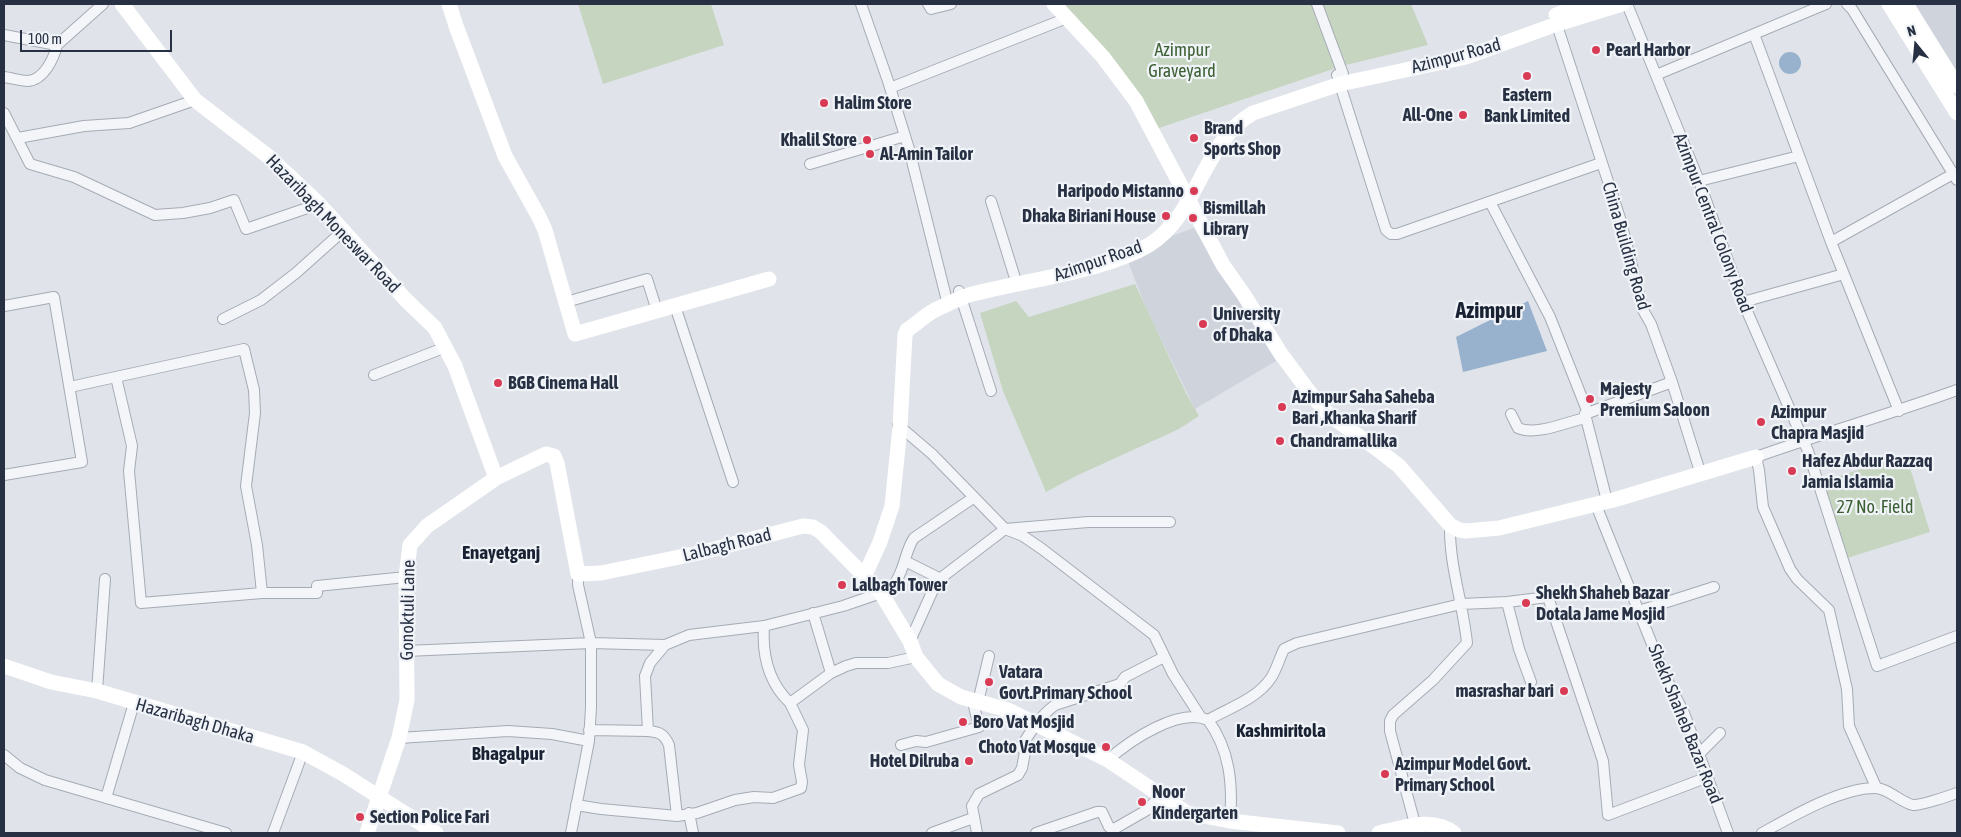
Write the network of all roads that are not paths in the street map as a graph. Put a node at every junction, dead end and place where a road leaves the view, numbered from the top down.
1 (104, 4) edge
2 (122, 4) edge
3 (449, 4) edge
4 (861, 4) edge
5 (928, 4) edge
6 (950, 4) edge
7 (1054, 4) edge
8 (1317, 4) edge
9 (1586, 4) edge
10 (1622, 4) edge
11 (1627, 4) edge
12 (1826, 4) edge
13 (1847, 4) edge
14 (1889, 4) edge
15 (1906, 4) edge
16 (1067, 18) junction
17 (1556, 20) junction
18 (1754, 34) junction
19 (4, 35) edge
20 (57, 45) junction
21 (1656, 75) junction
22 (4, 77) edge
23 (1340, 77) junction
24 (1957, 86) edge
25 (890, 88) junction
26 (195, 100) junction
27 (4, 113) edge
28 (1957, 113) edge
29 (905, 136) junction
30 (18, 138) junction
31 (1799, 156) junction
32 (1602, 163) junction
33 (810, 164) dead end
34 (1955, 177) edge
35 (1699, 181) junction
36 (1187, 197) junction
37 (991, 202) dead end
38 (1490, 202) junction
39 (319, 204) junction
40 (344, 230) junction
41 (1831, 242) junction
42 (1844, 274) junction
43 (1015, 278) junction
44 (769, 279) dead end
45 (956, 295) junction
46 (566, 302) junction
47 (1743, 302) junction
48 (4, 306) edge
49 (675, 306) junction
50 (657, 311) junction
51 (223, 318) dead end
52 (446, 347) junction
53 (374, 375) dead end
54 (116, 377) junction
55 (1672, 382) junction
56 (70, 388) junction
57 (1957, 390) edge
58 (991, 391) dead end
59 (1899, 411) junction
60 (1511, 414) dead end
61 (1586, 415) junction
62 (897, 424) junction
63 (1804, 440) junction
64 (1756, 457) junction
65 (4, 475) edge
66 (1701, 475) junction
67 (496, 478) junction
68 (733, 482) dead end
69 (973, 498) junction
70 (1607, 502) junction
71 (1170, 522) dead end
72 (1450, 526) junction
73 (1605, 528) junction
74 (1005, 529) junction
75 (905, 561) junction
76 (578, 574) junction
77 (861, 574) junction
78 (406, 577) junction
79 (105, 579) dead end
80 (941, 579) junction
81 (1714, 587) dead end
82 (262, 593) junction
83 (882, 596) junction
84 (1507, 602) junction
85 (1461, 604) junction
86 (1638, 611) junction
87 (813, 613) junction
88 (764, 626) junction
89 (1957, 636) edge
90 (910, 641) junction
91 (591, 643) junction
92 (665, 645) junction
93 (406, 651) junction
94 (989, 656) dead end
95 (916, 657) junction
96 (1164, 657) junction
97 (4, 666) edge
98 (830, 673) junction
99 (1531, 682) dead end
100 (97, 691) junction
101 (790, 702) junction
102 (978, 702) junction
103 (134, 703) junction
104 (1204, 718) junction
105 (1035, 725) junction
106 (589, 730) junction
107 (648, 731) junction
108 (1720, 733) dead end
109 (399, 738) junction
110 (589, 742) junction
111 (901, 745) dead end
112 (303, 752) junction
113 (1699, 754) junction
114 (4, 756) edge
115 (1108, 760) junction
116 (1708, 777) junction
117 (1876, 788) junction
118 (1957, 794) edge
119 (378, 796) junction
120 (1160, 796) junction
121 (106, 798) junction
122 (576, 805) junction
123 (689, 813) junction
124 (677, 816) junction
125 (973, 818) junction
126 (1230, 821) junction
127 (1415, 824) junction
128 (226, 833) edge
129 (273, 833) edge
130 (367, 833) edge
131 (436, 833) edge
132 (571, 833) edge
133 (693, 833) edge
134 (932, 833) edge
135 (977, 833) edge
136 (1036, 833) edge
137 (1338, 833) edge
138 (1379, 833) edge
139 (1454, 833) edge
140 (1728, 833) edge
141 (1762, 833) edge

1 - 20 street
2 - 26 street, Hazaribagh Moneswar Road
3 - 46 street
4 - 25 street
5 - 6 street
7 - 16 street
8 - 23 street
9 - 17 street, Azimpur Road
10 - 17 street, Azimpur Road
11 - 21 street, Azimpur Central Colony Road
12 - 18 street
13 - 34 street
14 - 28 street
15 - 24 street
16 - 25 street
16 - 36 street
17 - 23 street, Azimpur Road
17 - 32 street, China Building Road
18 - 21 street
18 - 31 street
19 - 20 street
20 - 22 street
21 - 35 street, Azimpur Central Colony Road
23 - 36 street, Azimpur Road
23 - 38 street
25 - 29 street
26 - 30 street
26 - 39 street, Hazaribagh Moneswar Road
27 - 30 street
29 - 33 street
29 - 45 street
30 - 39 street
31 - 35 street
31 - 41 street
32 - 38 street
32 - 55 street, China Building Road
34 - 41 street
35 - 47 street, Azimpur Central Colony Road
36 - 43 street, Azimpur Road
36 - 45 street, Azimpur Road
36 - 72 street
37 - 43 street
38 - 61 street, Shekh Shaheb Bazar Road
39 - 40 street, Hazaribagh Moneswar Road
40 - 51 street
40 - 52 street, Hazaribagh Moneswar Road
41 - 42 street
42 - 47 street
42 - 59 street
43 - 45 street, Azimpur Road
44 - 49 street
45 - 58 street
45 - 62 street, Azimpur Road
46 - 50 street
46 - 50 street
47 - 63 street, Azimpur Central Colony Road
48 - 56 street
49 - 50 street
49 - 68 street
52 - 53 street
52 - 67 street, Hazaribagh Moneswar Road
54 - 56 street
54 - 82 street
54 - 82 street
55 - 61 street
55 - 66 street, China Building Road
56 - 65 street
57 - 59 street
59 - 63 street
60 - 61 street
61 - 70 street, Shekh Shaheb Bazar Road
62 - 69 street
62 - 77 street, Azimpur Road
63 - 64 street
63 - 89 street, Azimpur Central Colony Road
64 - 66 street
64 - 117 street
66 - 70 street
67 - 76 street, Gonoktuli Lane
67 - 78 street, Gonoktuli Lane
69 - 74 street
69 - 75 street
70 - 72 street
70 - 73 street, Shekh Shaheb Bazar Road
70 - 73 street
71 - 74 street
72 - 85 street
73 - 86 street, Shekh Shaheb Bazar Road
74 - 80 street
74 - 96 street
75 - 80 street
75 - 83 street
76 - 77 street, Lalbagh Road
76 - 91 street
77 - 83 street, Lalbagh Road
78 - 82 street
78 - 93 street, Gonoktuli Lane
79 - 100 street
80 - 90 street
81 - 86 street
83 - 87 street
83 - 90 street, Lalbagh Road
84 - 85 street
84 - 99 street
84 - 116 street
85 - 104 street
85 - 127 street
86 - 113 street, Shekh Shaheb Bazar Road
87 - 88 street
87 - 98 street
88 - 92 street
88 - 101 street
90 - 95 street, Lalbagh Road
91 - 92 street
91 - 93 street
91 - 106 street
92 - 107 street
93 - 109 street, Gonoktuli Lane
94 - 102 street
95 - 98 street
95 - 102 street, Lalbagh Road
96 - 104 street
96 - 105 street
97 - 100 street, Hazaribagh Dhaka
98 - 101 street
100 - 103 street, Hazaribagh Dhaka
101 - 123 street
102 - 105 street, Lalbagh Road
102 - 111 street
103 - 112 street, Hazaribagh Dhaka
103 - 121 street
104 - 115 street
104 - 126 street
105 - 115 street, Lalbagh Road
105 - 125 street
106 - 107 street
106 - 110 street
107 - 124 street
108 - 113 street
109 - 110 street
109 - 119 street, Gonoktuli Lane
110 - 122 street
112 - 119 street, Hazaribagh Dhaka
112 - 129 street
113 - 116 street, Shekh Shaheb Bazar Road
114 - 121 street
115 - 120 street, Lalbagh Road
116 - 140 street, Shekh Shaheb Bazar Road
117 - 118 street
117 - 141 street
119 - 130 street, Gonoktuli Lane
119 - 131 street, Hazaribagh Dhaka
120 - 126 street, Lalbagh Road
120 - 136 street
121 - 128 street
122 - 124 street
122 - 132 street
123 - 124 street
123 - 133 street
125 - 134 street
125 - 135 street
126 - 137 street
127 - 138 street
127 - 139 street

